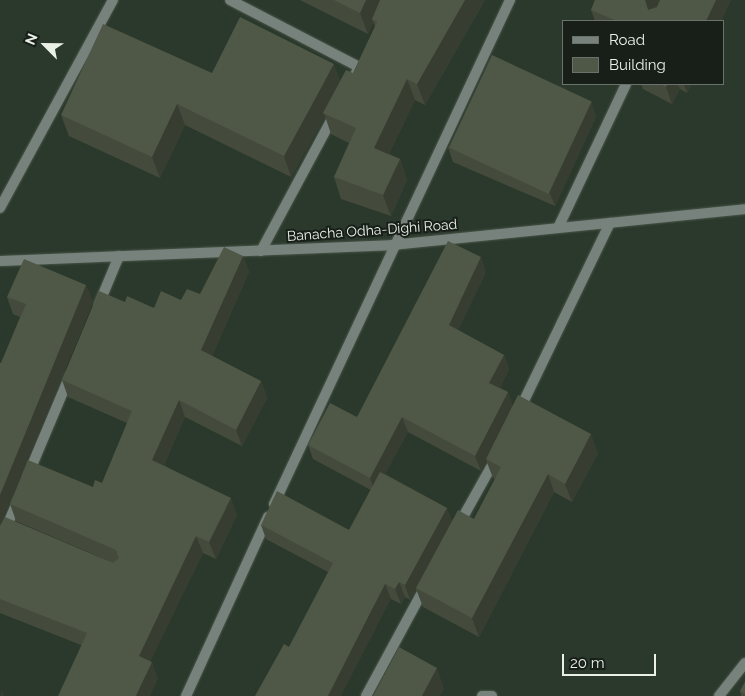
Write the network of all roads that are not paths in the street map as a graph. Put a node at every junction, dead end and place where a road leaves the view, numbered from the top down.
1 (113, 0) edge
2 (230, 0) edge
3 (510, 0) edge
4 (350, 85) edge
5 (626, 85) edge
6 (340, 102) edge
7 (0, 208) edge
8 (745, 209) edge
9 (610, 223) junction
10 (558, 228) junction
11 (392, 245) junction
12 (261, 251) junction
13 (119, 256) junction
14 (0, 261) edge
15 (93, 319) edge
16 (74, 364) edge
17 (515, 419) edge
18 (502, 445) edge
19 (450, 541) edge
20 (0, 542) edge
21 (432, 575) edge
22 (745, 663) edge
23 (186, 696) edge
24 (366, 696) edge
25 (482, 696) edge
26 (492, 696) edge
27 (719, 696) edge

1 - 7 street
2 - 4 street
3 - 11 street
5 - 10 street
6 - 12 street
8 - 9 street, Banacha Odha-Dighi Road
9 - 10 street, Banacha Odha-Dighi Road
9 - 17 street
10 - 11 street, Banacha Odha-Dighi Road
11 - 12 street, Banacha Odha-Dighi Road
11 - 23 street
12 - 13 street, Banacha Odha-Dighi Road
13 - 14 street, Banacha Odha-Dighi Road
13 - 15 street
16 - 20 street
18 - 19 street
21 - 24 street
22 - 27 street
25 - 26 street

